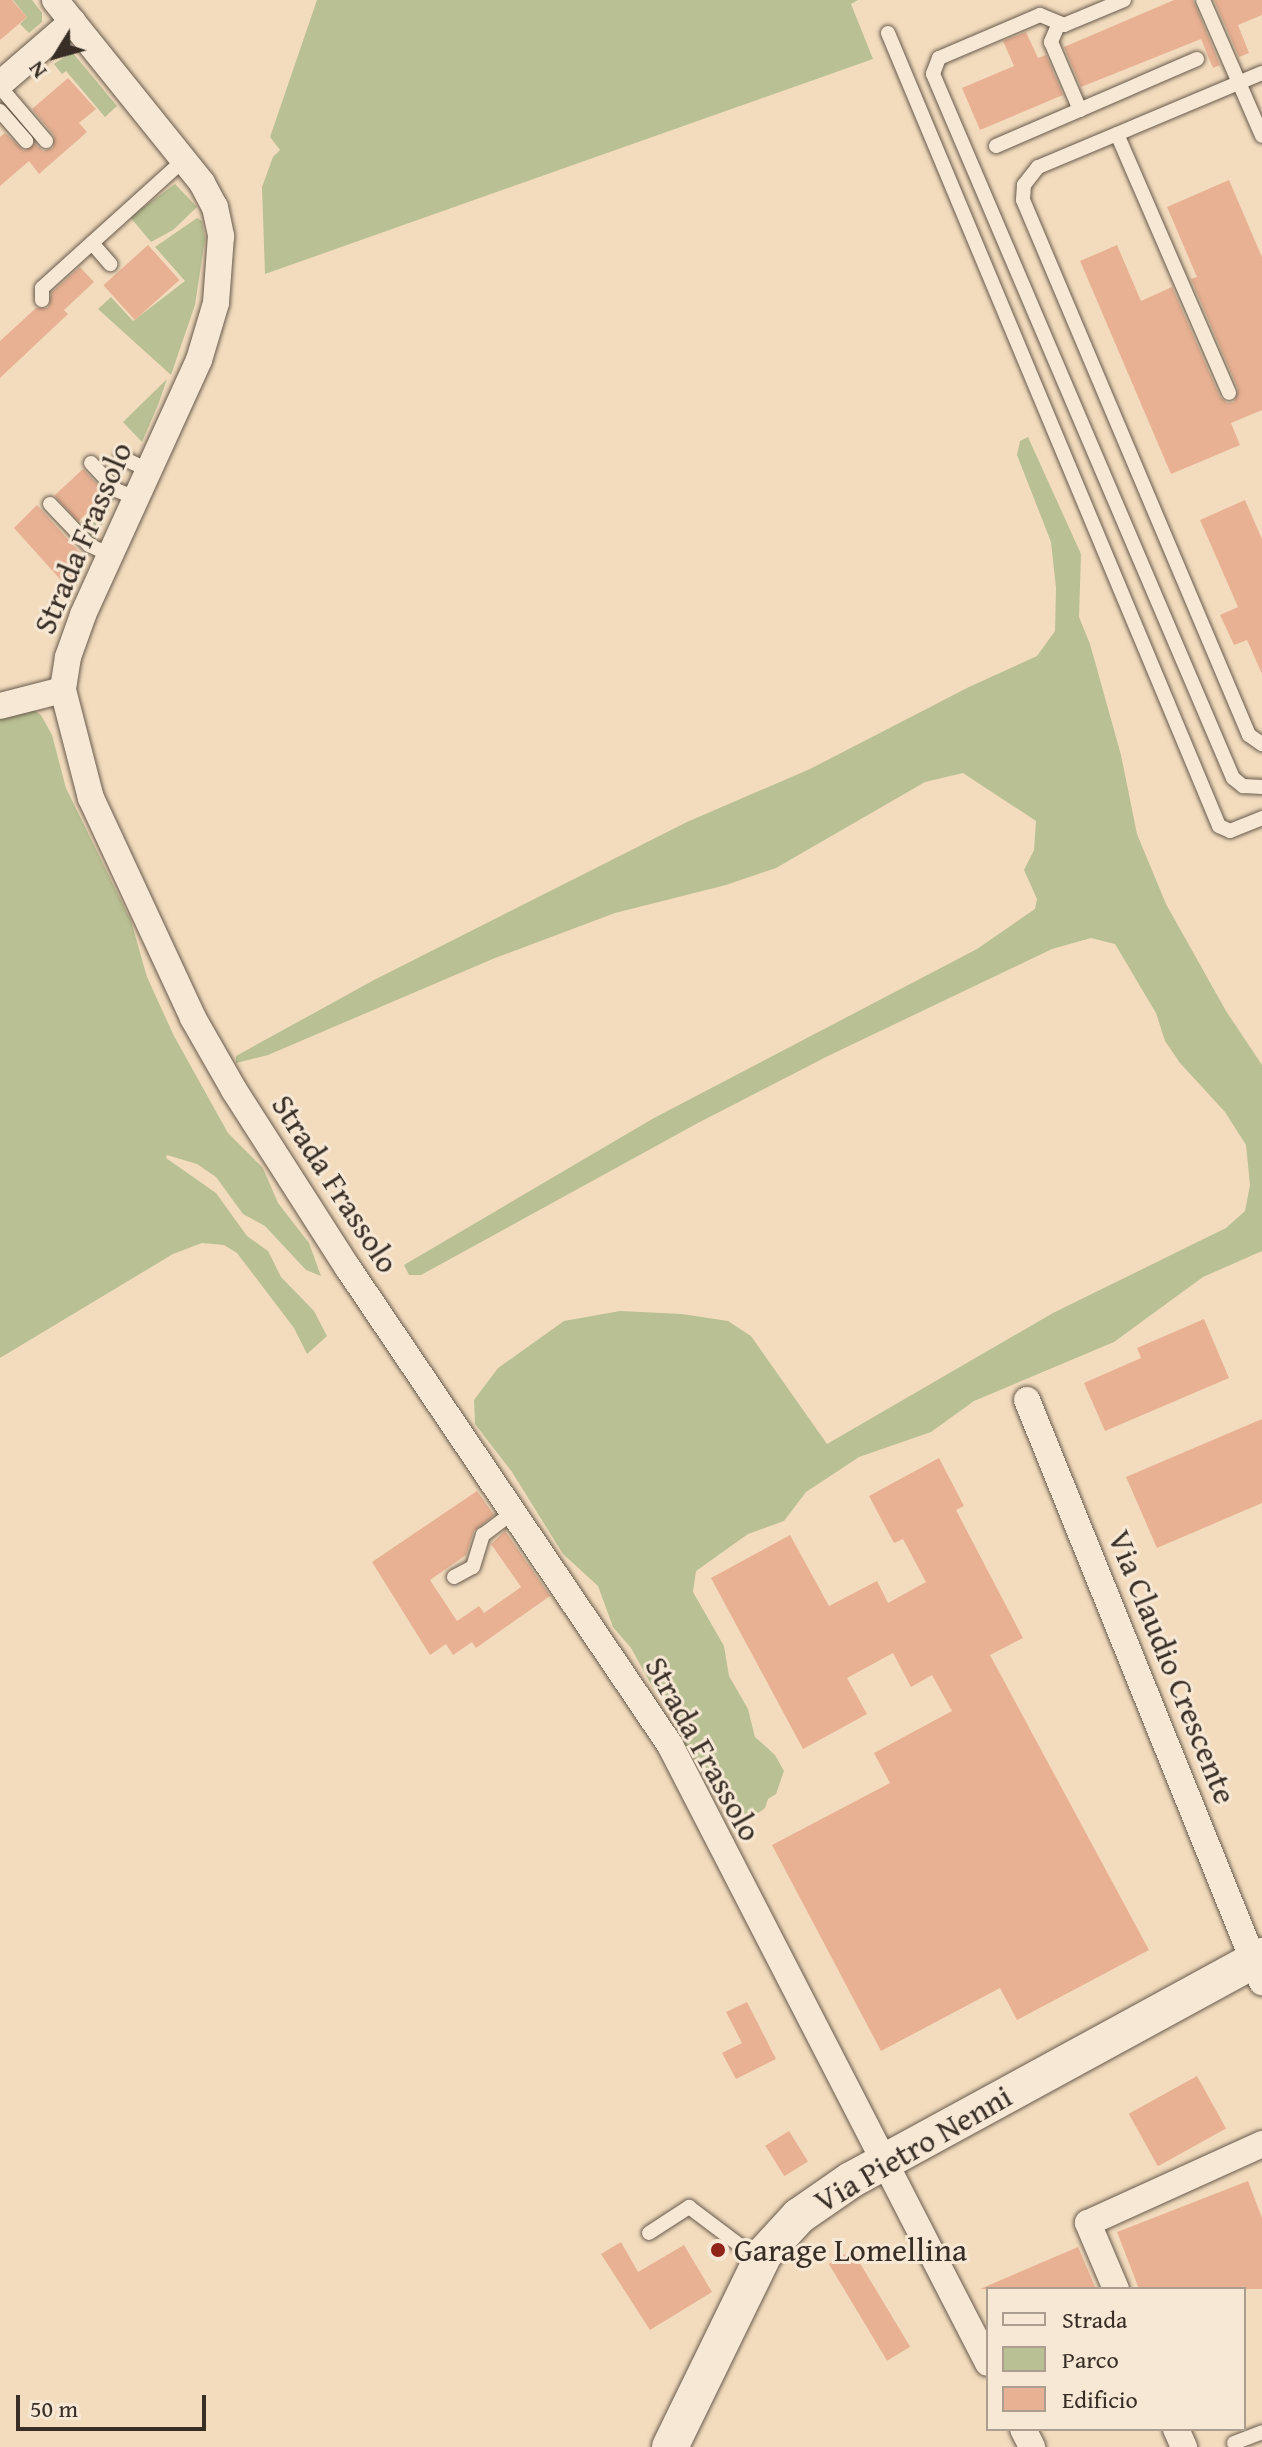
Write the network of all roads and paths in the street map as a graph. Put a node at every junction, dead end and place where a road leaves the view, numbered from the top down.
1 (55, 0) edge
2 (1124, 0) edge
3 (1203, 0) edge
4 (73, 21) junction
5 (1059, 23) junction
6 (888, 33) dead end
7 (1197, 59) dead end
8 (1262, 73) edge
9 (1, 81) edge
10 (1239, 83) junction
11 (1080, 110) junction
12 (0, 111) edge
13 (1117, 134) junction
14 (1262, 136) edge
15 (26, 141) dead end
16 (46, 141) dead end
17 (996, 146) dead end
18 (185, 159) junction
19 (92, 243) junction
20 (110, 264) dead end
21 (42, 300) dead end
22 (1229, 393) dead end
23 (121, 457) dead end
24 (91, 463) dead end
25 (148, 470) junction
26 (136, 498) junction
27 (50, 504) dead end
28 (110, 555) junction
29 (63, 690) junction
30 (0, 706) edge
31 (1262, 744) edge
32 (1262, 787) edge
33 (1262, 818) edge
34 (1027, 1400) dead end
35 (514, 1512) junction
36 (454, 1577) dead end
37 (1259, 1966) edge
38 (1262, 2144) edge
39 (882, 2163) junction
40 (649, 2233) dead end
41 (764, 2254) junction
42 (1115, 2287) edge
43 (986, 2359) edge
44 (1262, 2432) edge
45 (1234, 2443) dead end
46 (670, 2447) edge

1 - 4 street, Strada Frassolo
2 - 5 lane
3 - 10 lane
4 - 9 street
4 - 18 street, Strada Frassolo
5 - 11 lane
5 - 32 lane
6 - 33 lane
7 - 11 lane
8 - 10 lane
9 - 16 lane
10 - 13 lane
10 - 14 lane
11 - 17 lane
12 - 15 lane
13 - 22 lane
13 - 31 lane
18 - 19 lane
18 - 25 street, Strada Frassolo
19 - 20 lane
19 - 21 lane
23 - 25 lane
24 - 26 lane
25 - 26 street, Strada Frassolo
26 - 28 street, Strada Frassolo
27 - 28 lane
28 - 29 street, Strada Frassolo
29 - 30 street
29 - 35 street, Strada Frassolo
34 - 37 street, Via Claudio Crescente
35 - 36 lane
35 - 39 street, Strada Frassolo
37 - 39 street, Via Pietro Nenni
38 - 42 street
39 - 41 street, Via Pietro Nenni
39 - 43 street, Strada Frassolo
40 - 41 lane
41 - 46 street, Via Pietro Nenni
44 - 45 lane

